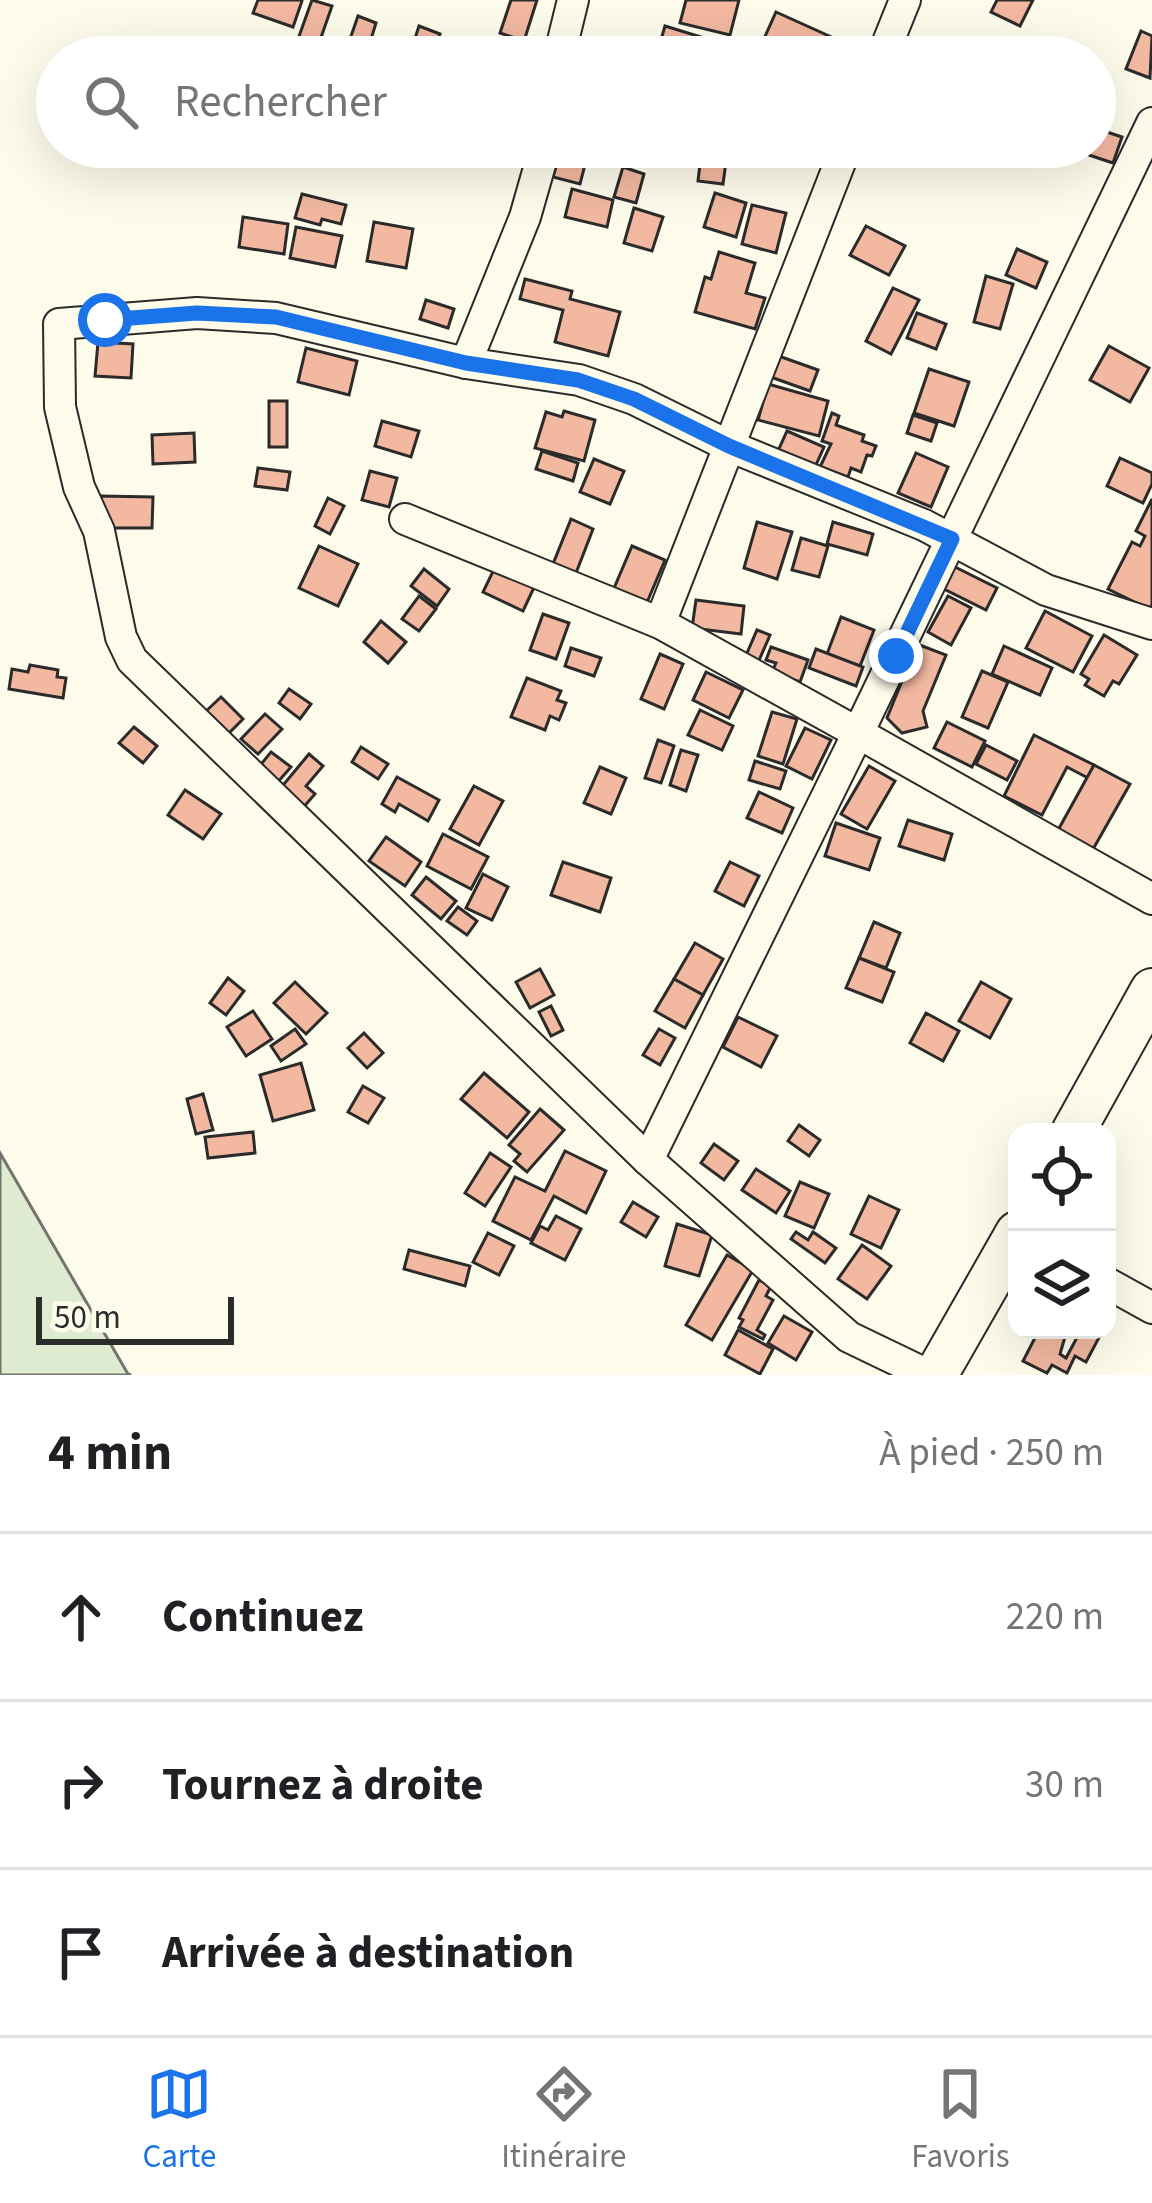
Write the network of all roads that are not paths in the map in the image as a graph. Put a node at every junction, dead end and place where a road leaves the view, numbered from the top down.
1 (573, 0) edge
2 (905, 0) edge
3 (564, 36) edge
4 (890, 36) edge
5 (1152, 122) edge
6 (538, 168) edge
7 (838, 168) edge
8 (466, 363) junction
9 (729, 446) junction
10 (405, 518) dead end
11 (952, 539) junction
12 (661, 622) junction
13 (1152, 624) edge
14 (858, 733) junction
15 (1152, 899) edge
16 (1152, 990) edge
17 (1078, 1123) edge
18 (648, 1160) junction
19 (1005, 1277) edge
20 (1116, 1288) edge
21 (1152, 1308) edge
22 (932, 1375) edge

1 - 3 street
2 - 4 street
5 - 11 street
6 - 8 street
7 - 9 street
8 - 9 street
8 - 18 street
9 - 11 street
9 - 12 street
10 - 12 street
11 - 13 street
11 - 14 street
12 - 14 street
14 - 15 street
14 - 18 street
16 - 17 highway
18 - 22 street
19 - 22 highway
20 - 21 street

